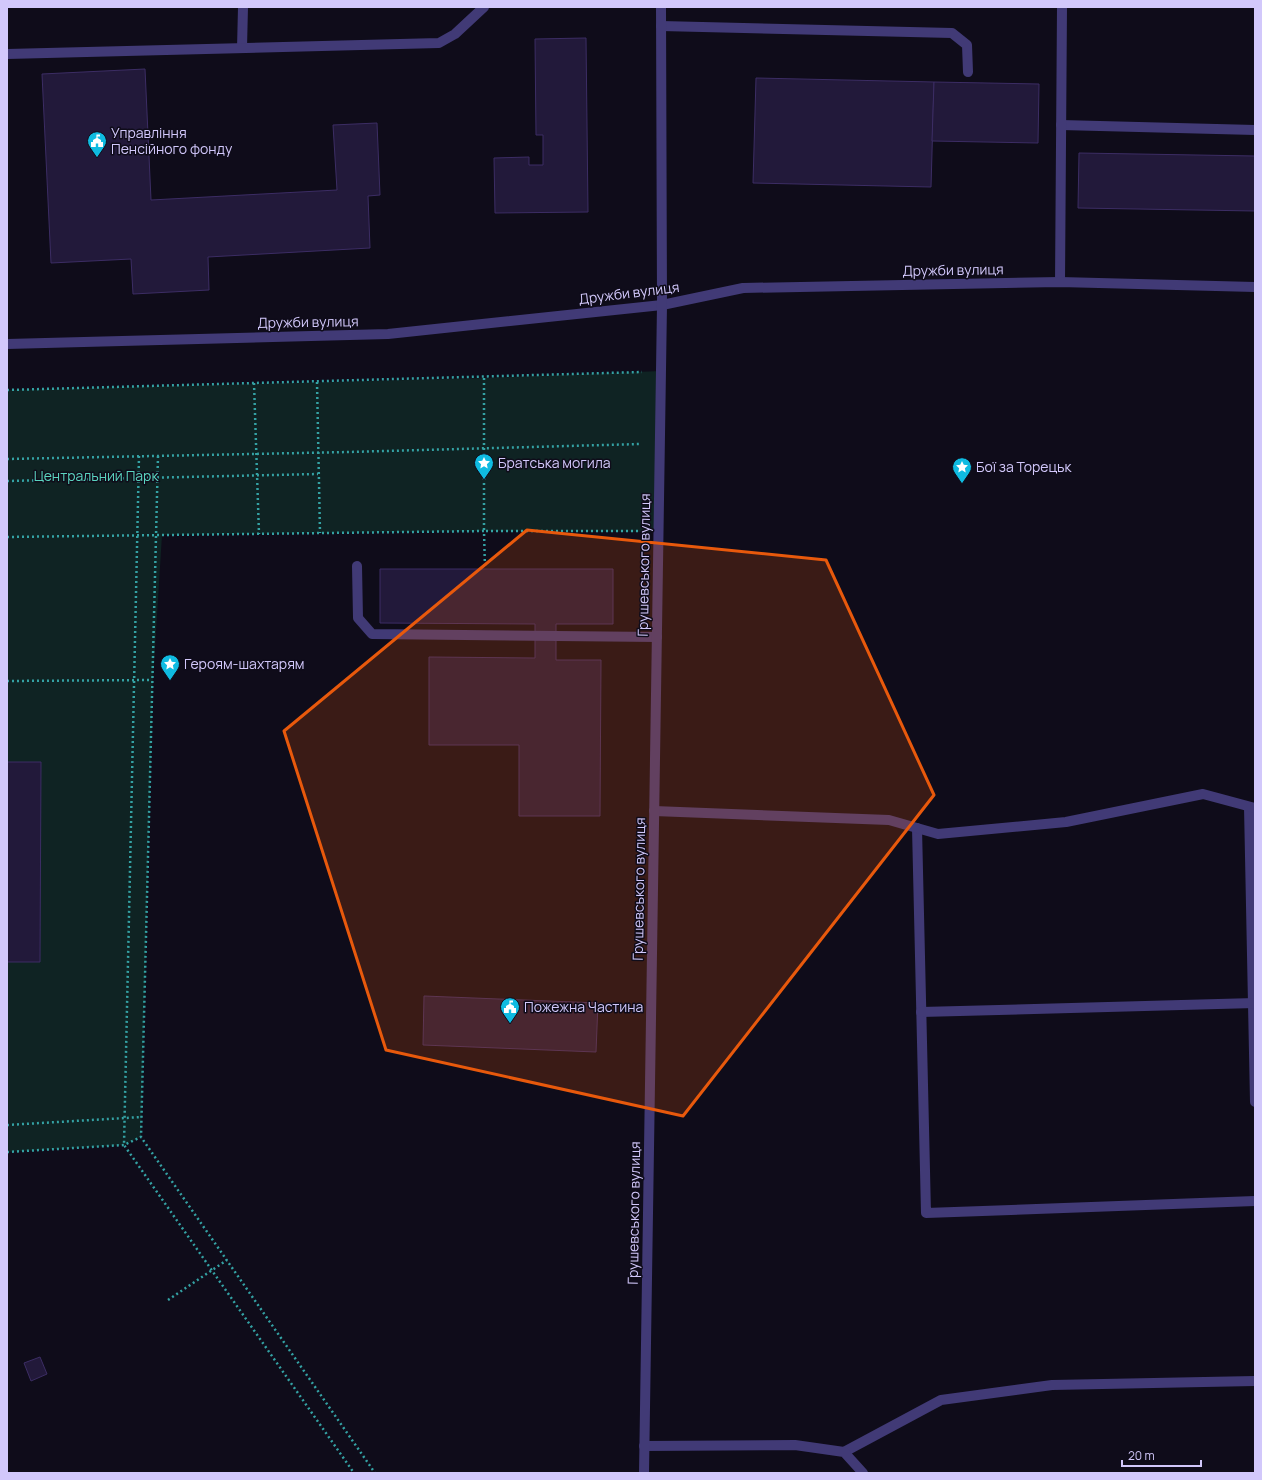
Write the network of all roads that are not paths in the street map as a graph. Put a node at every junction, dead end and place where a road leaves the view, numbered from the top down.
1 (243, 7) edge
2 (484, 7) edge
3 (661, 7) edge
4 (1062, 7) edge
5 (662, 26) junction
6 (242, 48) junction
7 (7, 54) edge
8 (968, 72) dead end
9 (1061, 125) junction
10 (1255, 130) edge
11 (1060, 282) junction
12 (1255, 287) edge
13 (662, 305) junction
14 (7, 344) edge
15 (357, 566) dead end
16 (657, 636) junction
17 (1252, 807) edge
18 (654, 811) junction
19 (917, 828) junction
20 (1254, 1003) edge
21 (921, 1012) junction
22 (1255, 1102) edge
23 (1255, 1201) edge
24 (1255, 1381) edge
25 (644, 1446) junction
26 (844, 1452) junction
27 (644, 1473) edge
28 (863, 1473) edge

1 - 6 street
2 - 6 street
3 - 5 street, Грушевського вулиця
4 - 9 street
5 - 8 street
5 - 13 street, Грушевського вулиця
6 - 7 street
9 - 10 street
9 - 11 street
11 - 12 street, Дружби вулиця
11 - 13 street, Дружби вулиця
13 - 14 street, Дружби вулиця
13 - 16 street, Грушевського вулиця
15 - 16 street
16 - 18 street, Грушевського вулиця
17 - 19 street
17 - 20 street
18 - 19 street
18 - 25 street, Грушевського вулиця
19 - 21 street
20 - 21 street
20 - 22 street
21 - 23 street
24 - 26 street
25 - 26 street
25 - 27 street, Грушевського вулиця
26 - 28 street

